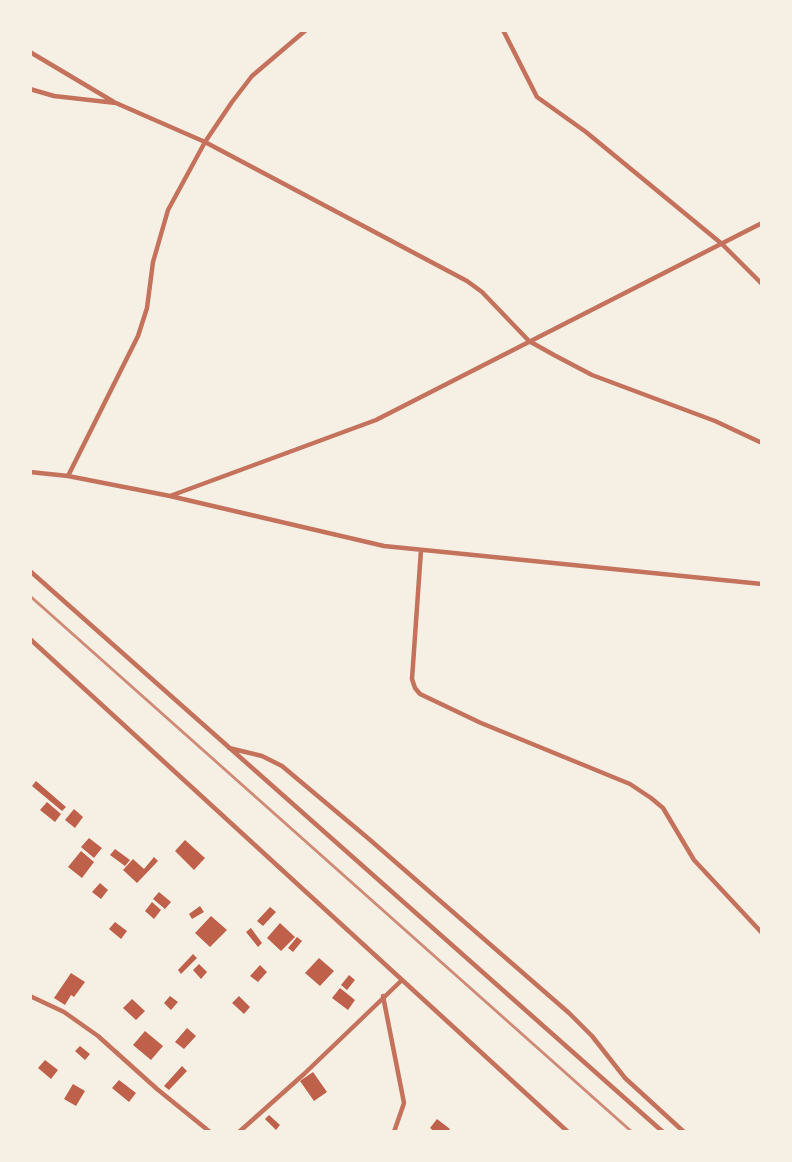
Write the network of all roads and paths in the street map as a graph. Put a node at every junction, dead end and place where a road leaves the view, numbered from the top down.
1 (306, 30) edge
2 (502, 30) edge
3 (30, 52) edge
4 (30, 89) edge
5 (116, 103) junction
6 (205, 142) junction
7 (762, 224) edge
8 (722, 244) junction
9 (762, 285) edge
10 (529, 341) junction
11 (762, 443) edge
12 (30, 472) edge
13 (68, 476) junction
14 (170, 496) junction
15 (421, 550) junction
16 (30, 571) edge
17 (762, 584) edge
18 (30, 639) edge
19 (229, 748) junction
20 (762, 933) edge
21 (402, 980) junction
22 (30, 996) edge
23 (383, 996) junction
24 (210, 1132) edge
25 (239, 1132) edge
26 (394, 1132) edge
27 (568, 1132) edge
28 (663, 1132) edge
29 (684, 1132) edge

1 - 6 street
2 - 8 street
3 - 5 street
4 - 5 street
5 - 6 street
6 - 10 street
6 - 13 street
7 - 8 street
8 - 9 street
8 - 10 street
10 - 11 street
10 - 14 street
12 - 13 street
13 - 14 street
14 - 15 street
15 - 17 street
15 - 20 street
16 - 19 street
18 - 21 street
19 - 28 street
19 - 29 street
21 - 23 street
21 - 27 street
22 - 24 street
23 - 25 street
23 - 26 street

